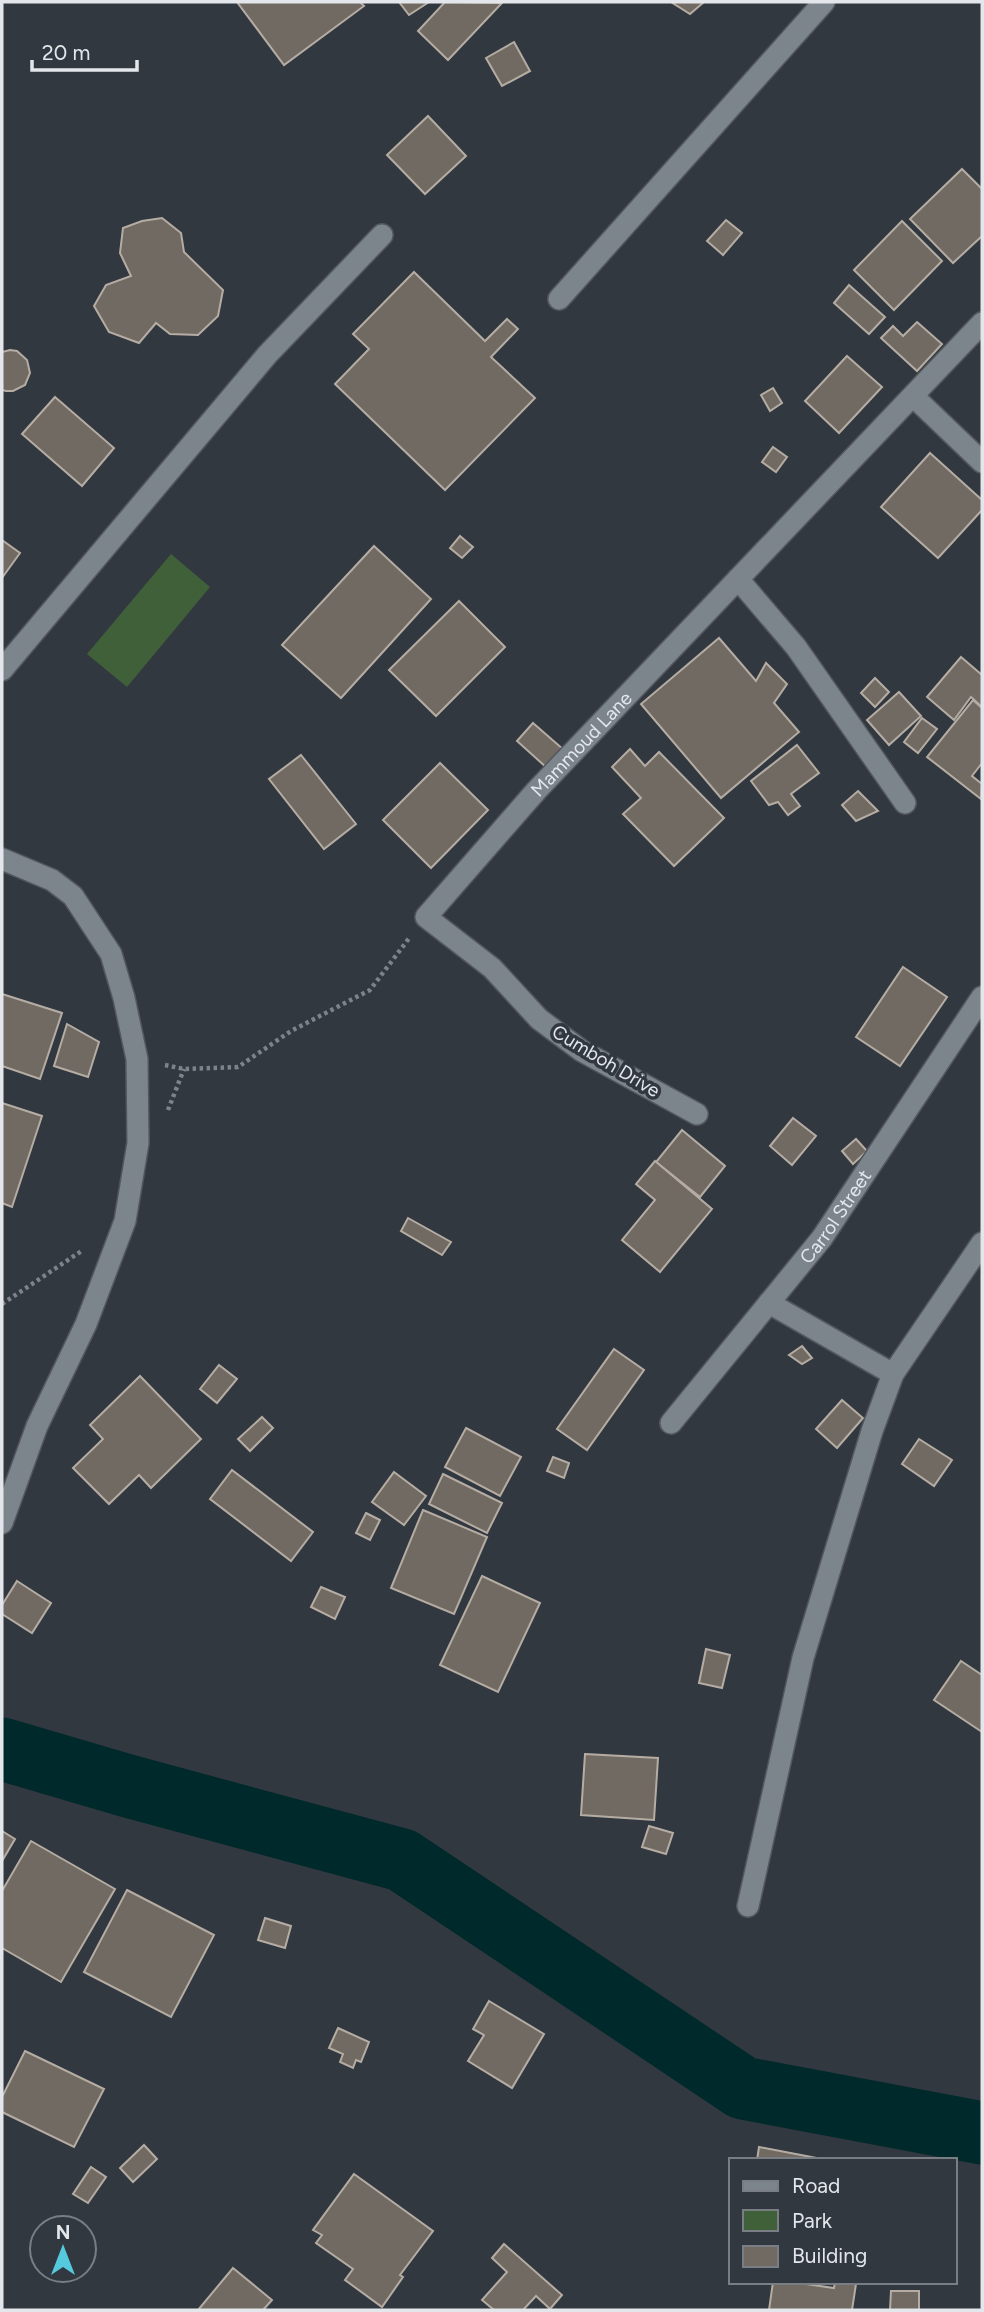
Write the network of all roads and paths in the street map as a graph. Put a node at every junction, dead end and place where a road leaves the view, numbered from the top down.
1 (824, 2) edge
2 (382, 235) dead end
3 (559, 299) dead end
4 (982, 323) edge
5 (914, 397) junction
6 (982, 461) edge
7 (738, 579) junction
8 (2, 670) edge
9 (905, 803) dead end
10 (3, 862) edge
11 (426, 917) junction
12 (982, 997) edge
13 (137, 1059) junction
14 (697, 1114) dead end
15 (982, 1243) edge
16 (769, 1303) junction
17 (893, 1374) junction
18 (671, 1423) dead end
19 (2, 1523) edge
20 (748, 1906) dead end

1 - 3 street
2 - 8 street
4 - 5 street, Mammoud Lane
5 - 6 street
5 - 7 street, Mammoud Lane
7 - 9 street
7 - 11 street, Mammoud Lane
10 - 13 street
11 - 13 path
11 - 14 street, Cumboh Drive
12 - 16 street, Carrol Street
13 - 19 street
15 - 17 street
16 - 17 street
16 - 18 street, Carrol Street
17 - 20 street

